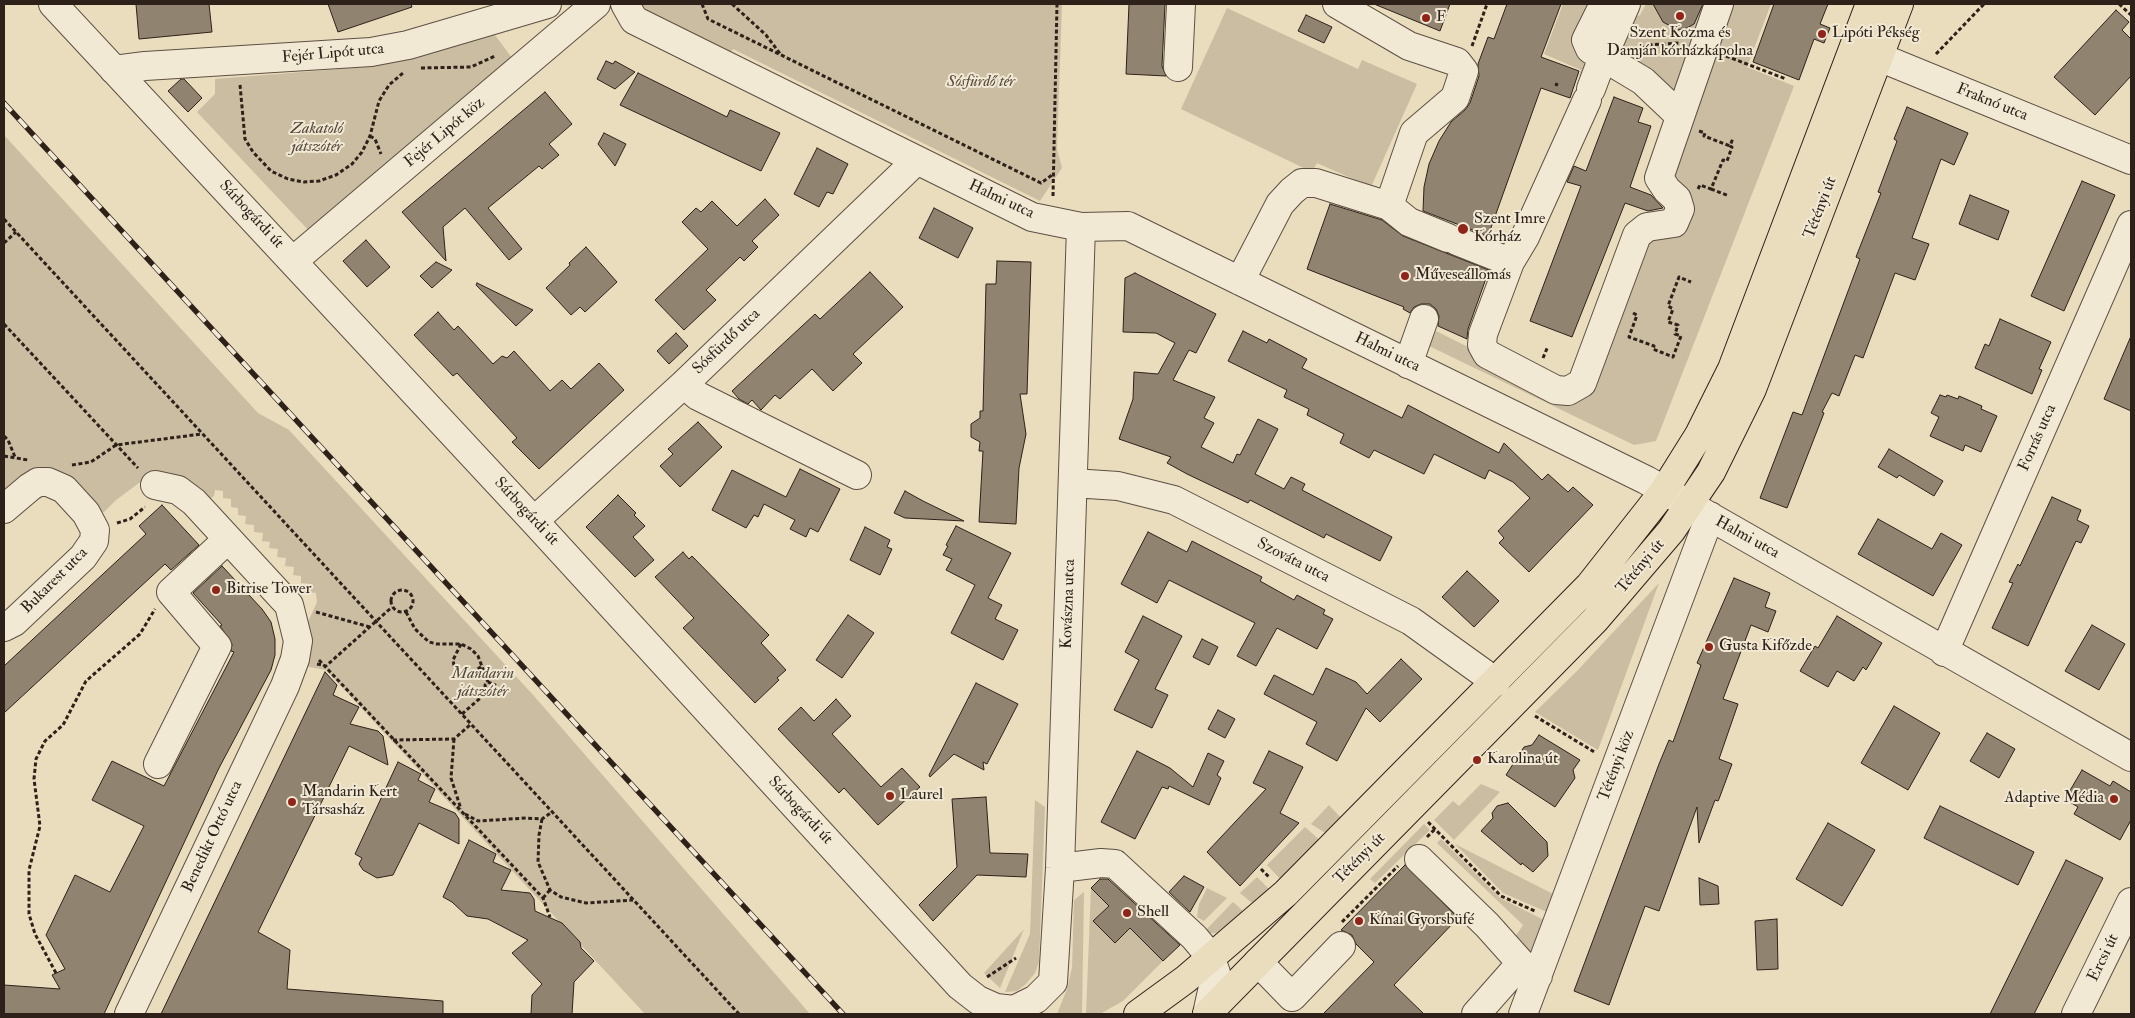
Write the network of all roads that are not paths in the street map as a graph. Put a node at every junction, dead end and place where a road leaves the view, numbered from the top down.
1 (53, 4) edge
2 (547, 4) edge
3 (596, 4) edge
4 (625, 4) edge
5 (1180, 4) edge
6 (1337, 4) edge
7 (1604, 4) edge
8 (1626, 4) edge
9 (1719, 4) edge
10 (1870, 4) edge
11 (1899, 4) edge
12 (1853, 47) junction
13 (1878, 56) junction
14 (1611, 61) junction
15 (1178, 67) dead end
16 (114, 70) junction
17 (1679, 119) junction
18 (917, 160) junction
19 (2131, 160) edge
20 (1388, 206) junction
21 (2131, 225) edge
22 (1081, 226) junction
23 (293, 261) junction
24 (1510, 262) junction
25 (1240, 281) junction
26 (1424, 319) dead end
27 (1408, 364) junction
28 (684, 384) junction
29 (857, 475) dead end
30 (1073, 483) junction
31 (1664, 492) junction
32 (152, 494) road end
33 (4, 509) edge
34 (1699, 511) junction
35 (534, 522) junction
36 (228, 539) junction
37 (4, 627) edge
38 (1944, 652) junction
39 (1496, 682) junction
40 (2131, 757) edge
41 (158, 764) dead end
42 (1423, 848) road end
43 (1060, 868) junction
44 (2131, 902) edge
45 (1340, 946) road end
46 (1210, 956) junction
47 (1258, 962) junction
48 (1530, 969) junction
49 (1186, 979) junction
50 (1053, 982) junction
51 (1288, 1006) edge
52 (1000, 1011) edge
53 (129, 1014) edge
54 (1044, 1014) edge
55 (1138, 1014) edge
56 (1157, 1014) edge
57 (1207, 1014) edge
58 (1476, 1014) edge
59 (1523, 1014) edge
60 (2076, 1014) edge

1 - 16 street, Sárbogárdi út
2 - 16 street, Fejér Lipót utca
3 - 23 street, Fejér Lipót köz
4 - 18 street, Halmi utca
5 - 15 street
6 - 20 street
7 - 14 street
8 - 14 street
9 - 17 street
10 - 12 main road, Tétényi út
11 - 13 main road, Tétényi út
12 - 13 street, Fraknó utca
12 - 31 main road, Tétényi út
13 - 19 street, Fraknó utca
13 - 34 main road, Tétényi út
14 - 17 street
14 - 24 street
16 - 23 street, Sárbogárdi út
17 - 24 street
18 - 22 street, Halmi utca
18 - 28 street, Sósfürdő utca
20 - 24 street
20 - 25 street
21 - 38 street, Forrás utca
22 - 25 street, Halmi utca
22 - 30 street, Kovászna utca
23 - 35 street, Sárbogárdi út
25 - 27 street, Halmi utca
26 - 27 street
27 - 31 street, Halmi utca
28 - 29 street
28 - 35 street, Sósfürdő utca
30 - 39 street, Szováta utca
30 - 43 street, Kovászna utca
31 - 34 street, Halmi utca
31 - 39 main road, Tétényi út
32 - 36 street
33 - 37 street, Bukarest utca
34 - 38 street, Halmi utca
34 - 47 main road, Tétényi út
34 - 48 street, Tétényi köz
35 - 52 street, Sárbogárdi út
36 - 41 street
36 - 53 street, Benedikt Ottó utca
38 - 40 street, Halmi utca
39 - 46 main road, Tétényi út
42 - 48 street
43 - 46 street
43 - 50 street, Kovászna utca
44 - 60 street, Ercsi út
45 - 51 street
46 - 49 main road, Tétényi út
46 - 57 street
47 - 51 street
47 - 57 main road, Tétényi út
48 - 58 street
48 - 59 street, Tétényi köz
49 - 55 main road, Tétényi út
49 - 56 street, Tétényi út
50 - 52 street
50 - 54 street, Kovászna utca

